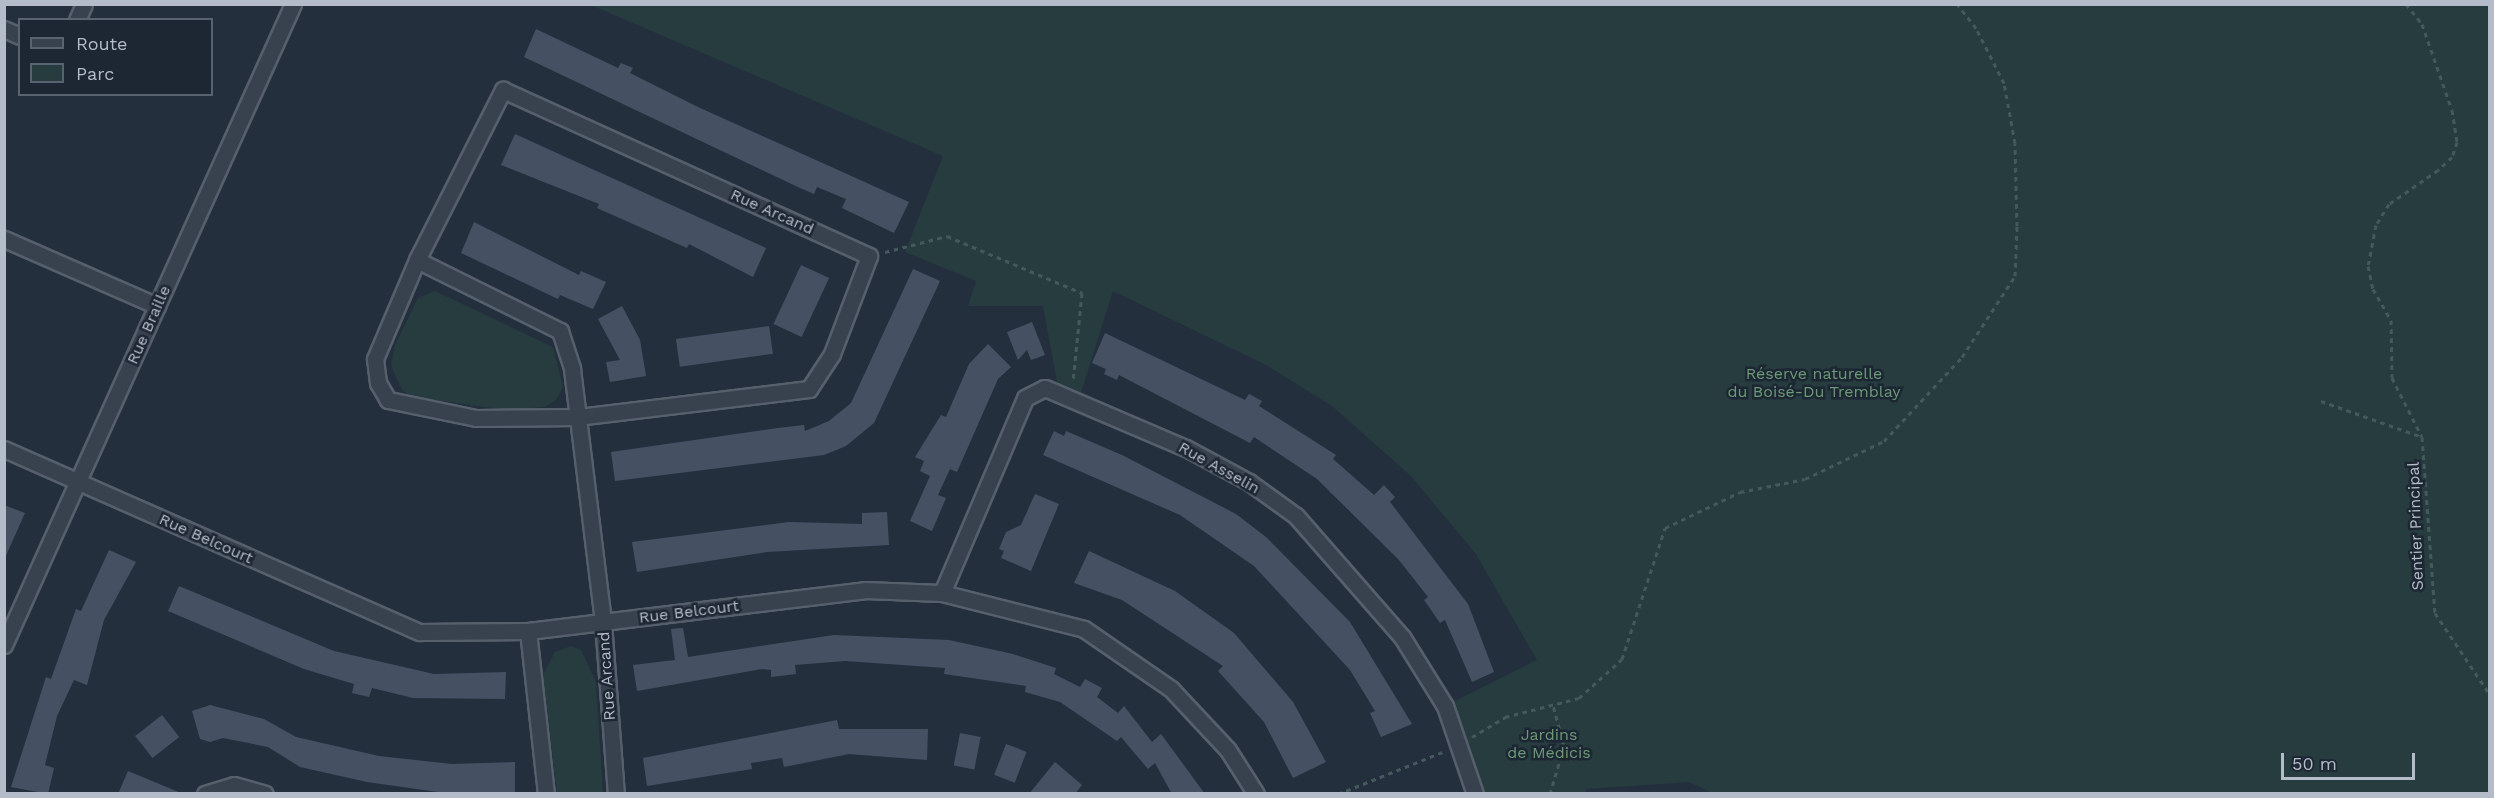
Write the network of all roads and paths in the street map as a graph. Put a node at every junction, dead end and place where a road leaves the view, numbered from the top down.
1 (84, 4) edge
2 (293, 4) edge
3 (1957, 4) edge
4 (2406, 4) edge
5 (78, 18) edge
6 (4, 29) edge
7 (18, 35) edge
8 (4, 239) edge
9 (869, 256) junction
10 (417, 260) junction
11 (157, 306) junction
12 (1071, 399) junction
13 (2321, 402) dead end
14 (577, 417) junction
15 (2422, 437) junction
16 (4, 449) edge
17 (79, 483) junction
18 (942, 592) junction
19 (603, 622) junction
20 (528, 631) junction
21 (4, 645) edge
22 (2490, 695) edge
23 (1553, 705) junction
24 (1461, 744) junction
25 (205, 794) edge
26 (265, 794) edge
27 (546, 794) edge
28 (616, 794) edge
29 (1256, 794) edge
30 (1338, 794) edge
31 (1474, 794) edge
32 (1550, 794) edge

1 - 5 street
2 - 11 street, Rue Braille
3 - 23 path
4 - 15 path, Sentier Principal
6 - 7 street
8 - 11 street
9 - 10 street, Rue Arcand
9 - 12 path
9 - 14 street, Rue Arcand
10 - 14 street, Rue Arcand
10 - 14 street, Rue Arcand
11 - 17 street, Rue Braille
12 - 18 street, Rue Asselin
12 - 24 street, Rue Asselin
13 - 15 path
14 - 19 street, Rue Arcand
15 - 22 path, Sentier Principal
16 - 17 street, Rue Belcourt
17 - 20 street, Rue Belcourt
17 - 21 street, Rue Braille
18 - 19 street, Rue Belcourt
18 - 29 street, Rue Belcourt
19 - 20 street, Rue Belcourt
19 - 28 street, Rue Arcand
20 - 27 street
23 - 24 path
23 - 32 path
24 - 30 path
24 - 31 street, Rue Asselin
25 - 26 street

